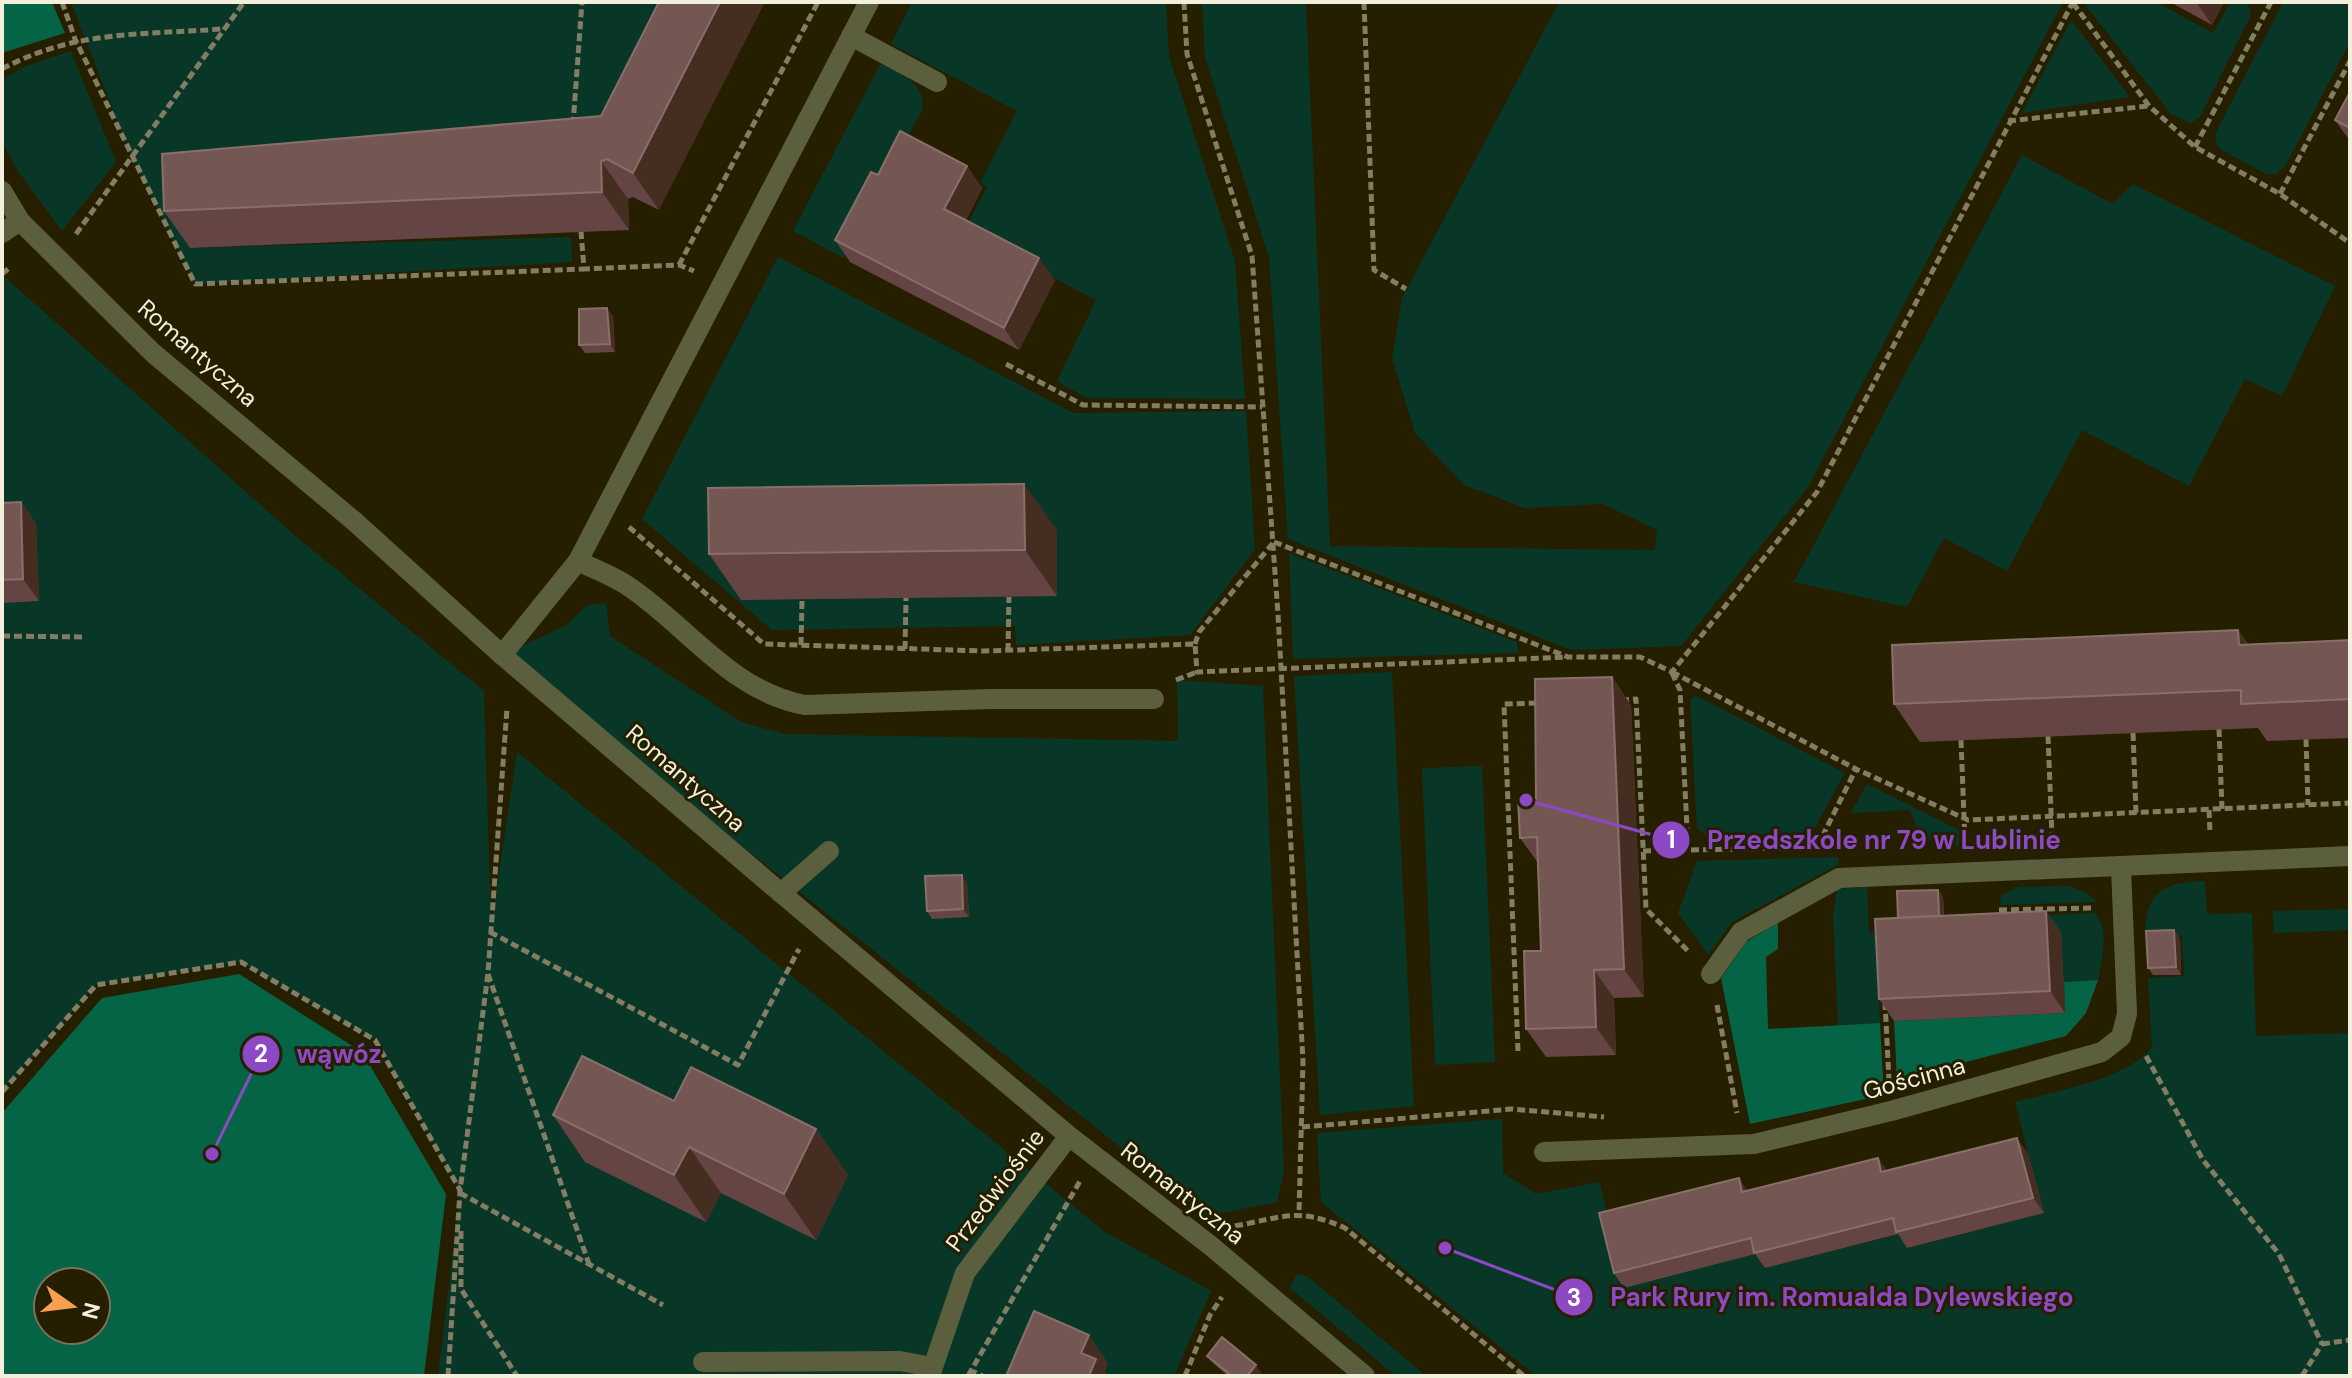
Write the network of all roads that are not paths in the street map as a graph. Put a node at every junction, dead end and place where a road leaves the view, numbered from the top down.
1 (869, 2) edge
2 (851, 36) junction
3 (937, 82) dead end
4 (2, 191) edge
5 (20, 221) junction
6 (2, 233) edge
7 (578, 561) junction
8 (502, 655) junction
9 (1154, 699) dead end
10 (829, 851) dead end
11 (2350, 856) edge
12 (2121, 868) junction
13 (781, 893) junction
14 (1711, 974) dead end
15 (1069, 1136) junction
16 (1544, 1152) dead end
17 (703, 1362) dead end
18 (931, 1371) edge
19 (1365, 1376) edge

1 - 2 street
2 - 3 street
2 - 7 street
4 - 5 street, Romantyczna
5 - 6 street
5 - 8 street, Romantyczna
7 - 8 street
7 - 9 street
8 - 13 street, Romantyczna
10 - 13 street
11 - 12 street
12 - 14 street
12 - 16 street, Gościnna
13 - 15 street, Romantyczna
15 - 18 street, Przedwiośnie
15 - 19 street, Romantyczna
17 - 18 street, Przedwiośnie

